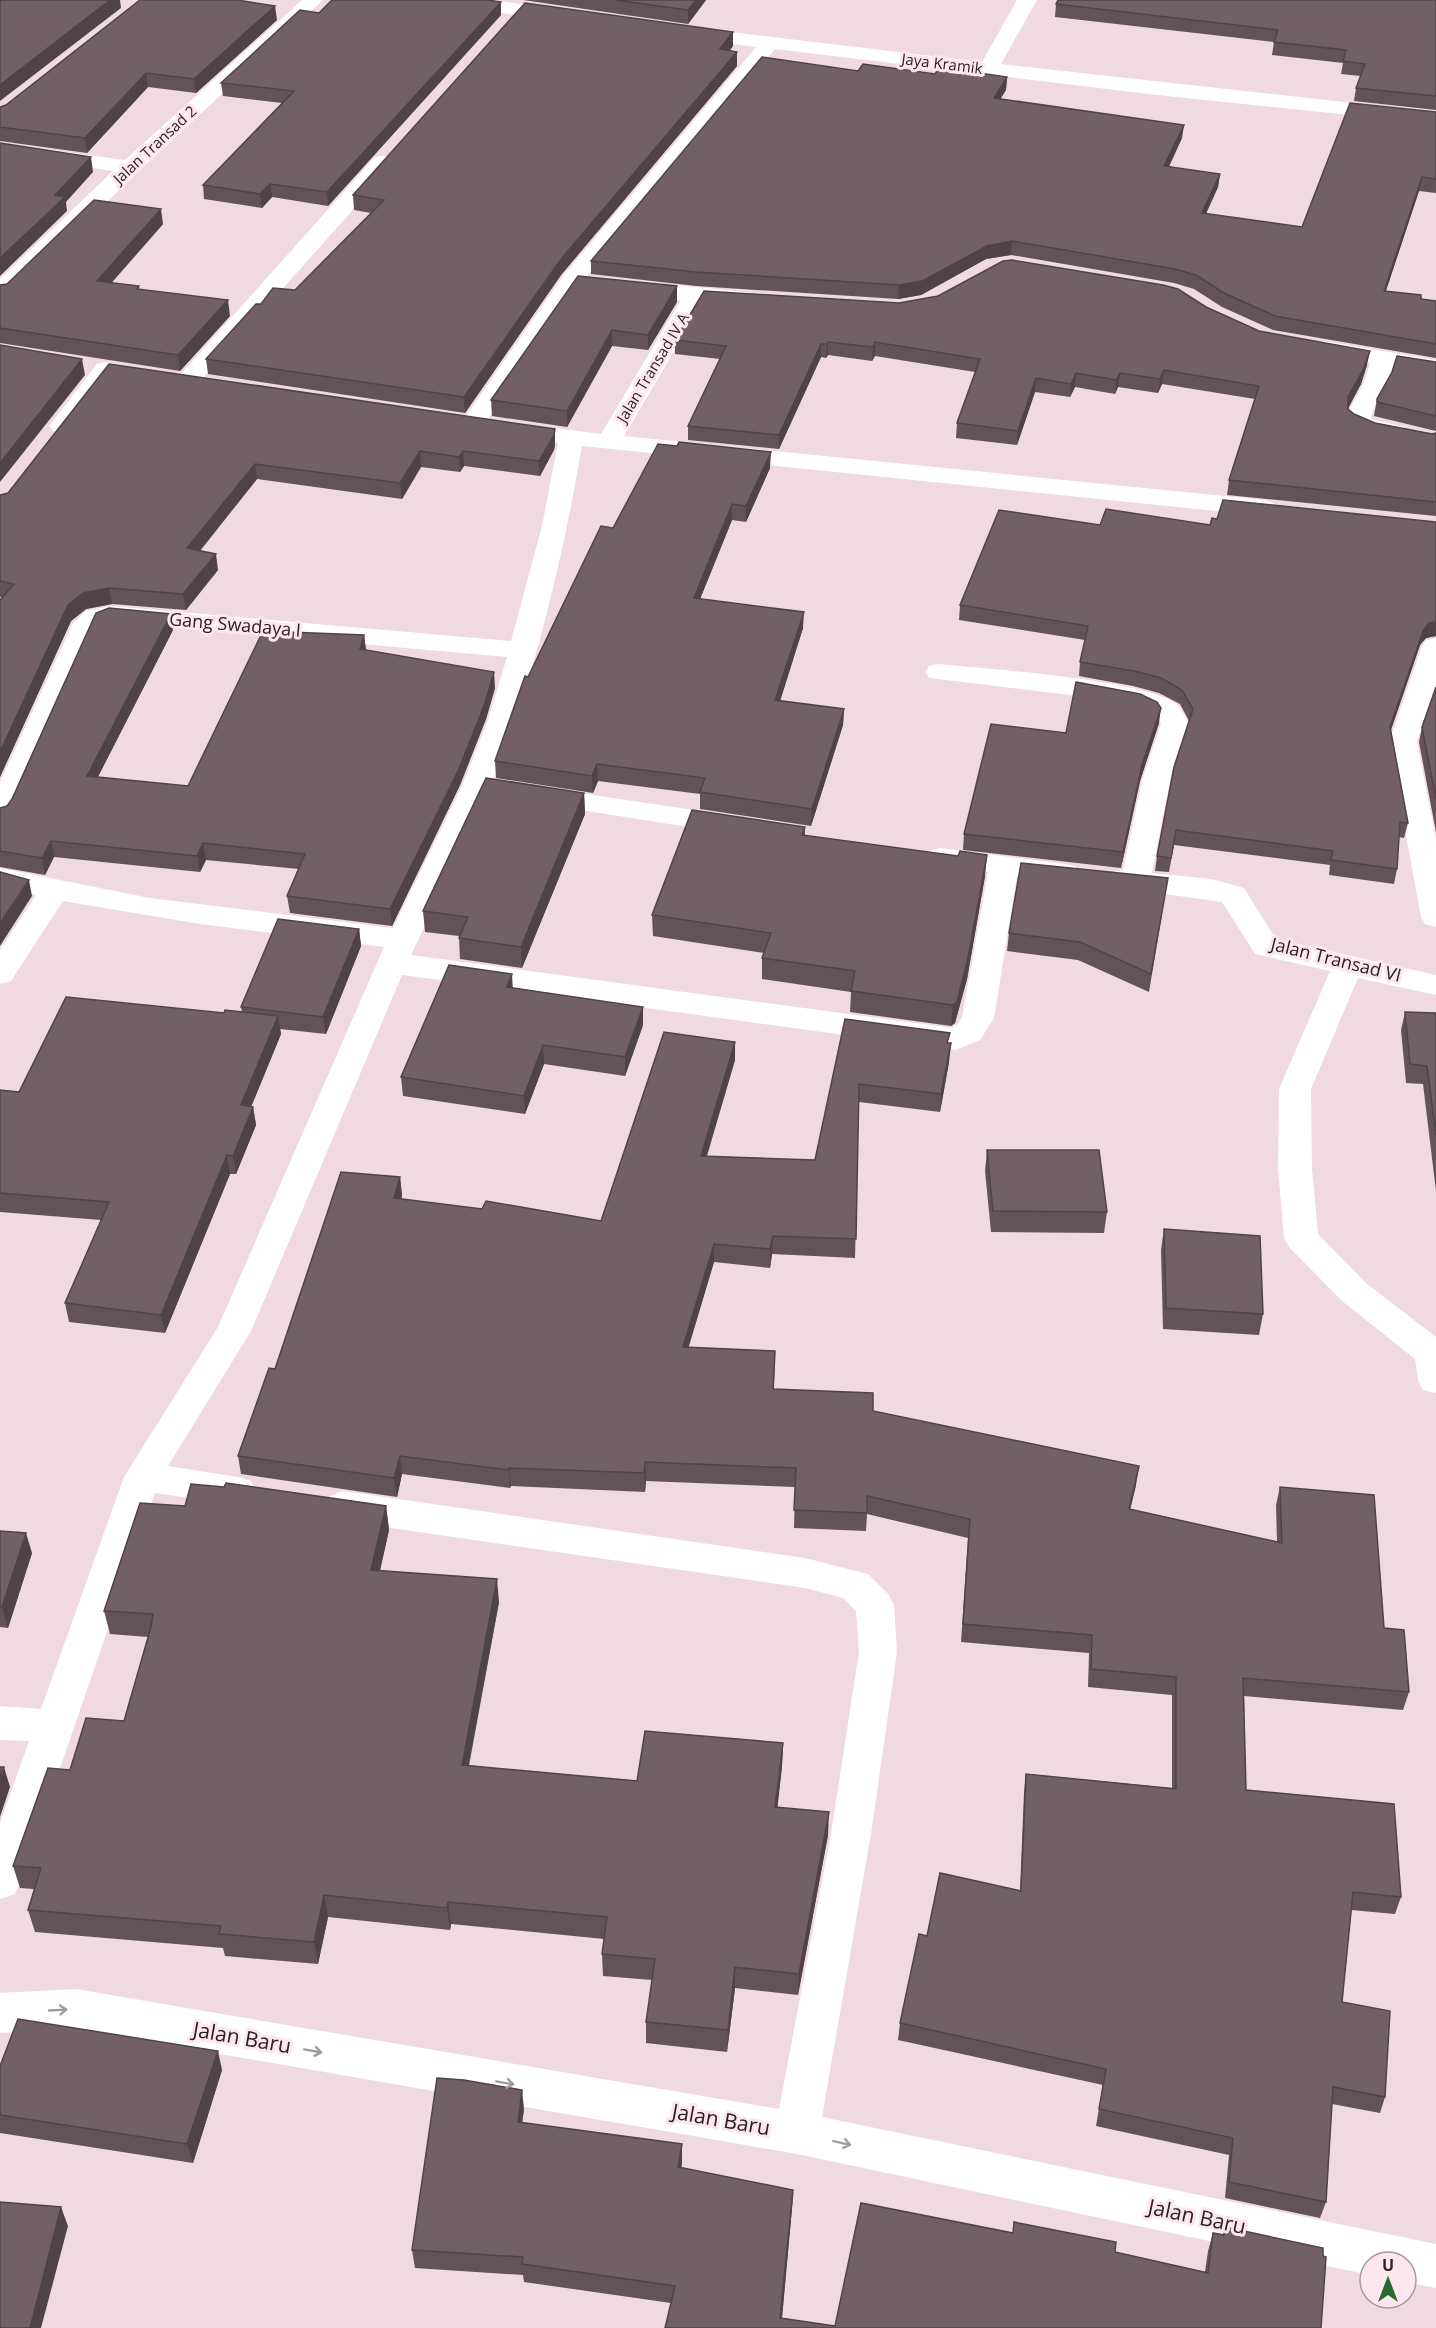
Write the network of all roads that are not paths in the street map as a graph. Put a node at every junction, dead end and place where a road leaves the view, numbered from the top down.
1 (314, 0) edge
2 (449, 0) edge
3 (1027, 0) edge
4 (521, 8) junction
5 (591, 20) edge
6 (669, 30) edge
7 (498, 34) edge
8 (770, 43) junction
9 (988, 69) junction
10 (1436, 118) edge
11 (400, 144) edge
12 (0, 149) edge
13 (130, 167) junction
14 (571, 281) junction
15 (0, 292) edge
16 (696, 295) junction
17 (767, 300) edge
18 (1301, 344) edge
19 (1383, 358) junction
20 (1436, 367) edge
21 (187, 381) junction
22 (244, 390) edge
23 (1421, 437) edge
24 (571, 438) junction
25 (50, 441) edge
26 (609, 441) junction
27 (1282, 510) edge
28 (1436, 646) edge
29 (523, 650) junction
30 (939, 672) dead end
31 (496, 789) junction
32 (0, 814) edge
33 (758, 829) edge
34 (911, 852) edge
35 (1004, 867) junction
36 (0, 877) edge
37 (1137, 881) junction
38 (54, 891) junction
39 (1436, 917) edge
40 (398, 951) junction
41 (1348, 965) junction
42 (0, 974) edge
43 (1436, 985) edge
44 (1434, 1367) edge
45 (142, 1477) junction
46 (0, 1723) edge
47 (54, 1726) junction
48 (0, 1881) edge
49 (0, 2013) edge
50 (797, 2133) junction
51 (1436, 2266) edge

1 - 13 street, Jalan Transad 2
2 - 4 street
3 - 9 street
4 - 5 street
4 - 7 street
6 - 8 street, Jaya Kramik
8 - 9 street, Jaya Kramik
8 - 14 street
9 - 10 street, Jaya Kramik
11 - 21 street
12 - 13 street
13 - 15 street, Jalan Transad 2
14 - 16 street
14 - 24 street
16 - 17 street
16 - 26 street, Jalan Transad IV A
18 - 19 street
19 - 20 street
19 - 23 street
21 - 22 street
21 - 25 street
24 - 26 street
24 - 29 street
26 - 27 street
28 - 39 street
29 - 31 street
29 - 32 street, Gang Swadaya I
30 - 37 street
31 - 33 street
31 - 40 street
34 - 35 street, Jalan Transad VI
35 - 37 street, Jalan Transad VI
35 - 40 street
36 - 38 street
37 - 41 street, Jalan Transad VI
38 - 40 street
38 - 42 street
40 - 45 street
41 - 43 street, Jalan Transad VI
41 - 44 street
45 - 47 street
45 - 50 street
46 - 47 street
47 - 48 street
49 -> 50 street, Jalan Baru
50 -> 51 street, Jalan Baru

